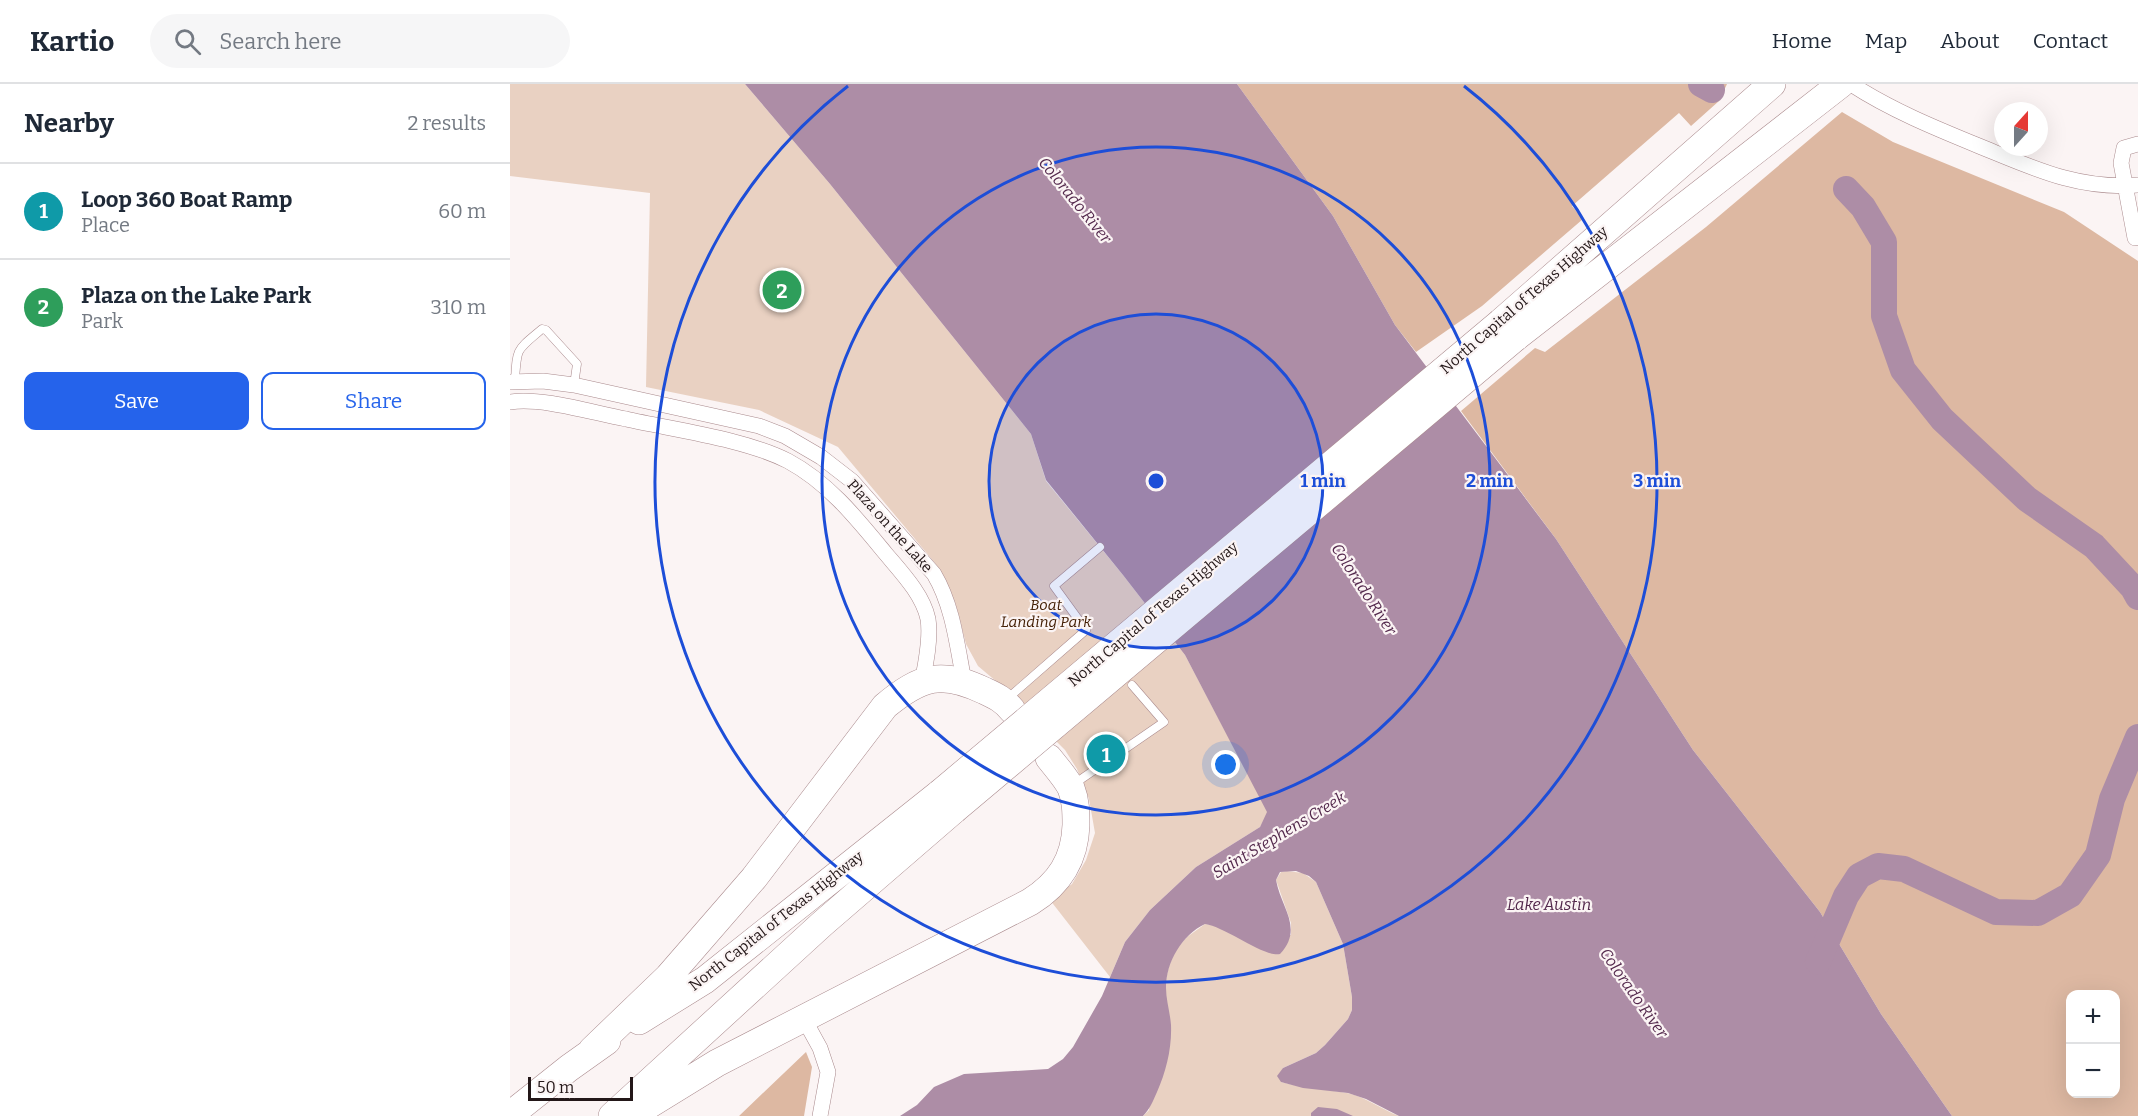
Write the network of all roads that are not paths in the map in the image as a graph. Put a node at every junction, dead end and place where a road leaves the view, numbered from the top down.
1 (1772, 84) edge
2 (1841, 84) edge
3 (1851, 84) edge
4 (2138, 144) edge
5 (2132, 185) edge
6 (2135, 238) dead end
7 (1508, 330) junction
8 (513, 381) edge
9 (574, 386) junction
10 (510, 402) edge
11 (571, 408) junction
12 (1100, 547) dead end
13 (964, 681) junction
14 (922, 682) junction
15 (1132, 685) dead end
16 (1008, 705) joint
17 (1049, 758) dead end
18 (1070, 787) junction
19 (947, 802) junction
20 (804, 1019) junction
21 (592, 1050) junction
22 (510, 1115) edge
23 (612, 1116) edge
24 (632, 1116) edge
25 (820, 1116) edge

1 - 7 highway, North Capital of Texas Highway
2 - 7 highway, North Capital of Texas Highway
3 - 5 street
4 - 5 street
5 - 6 street
7 - 19 highway, North Capital of Texas Highway, bridge
8 - 9 street, Plaza on the Lake
8 - 9 lane
9 - 11 street
9 - 13 street, Plaza on the Lake
10 - 11 street, Plaza on the Lake
11 - 14 street, Plaza on the Lake
12 - 16 lane
13 - 14 highway
13 - 16 highway
14 - 21 highway
15 - 18 lane
17 - 18 highway
18 - 20 highway
19 - 21 highway, North Capital of Texas Highway
19 - 23 highway, North Capital of Texas Highway
20 - 24 highway
20 - 25 street
21 - 22 highway, North Capital of Texas Highway

